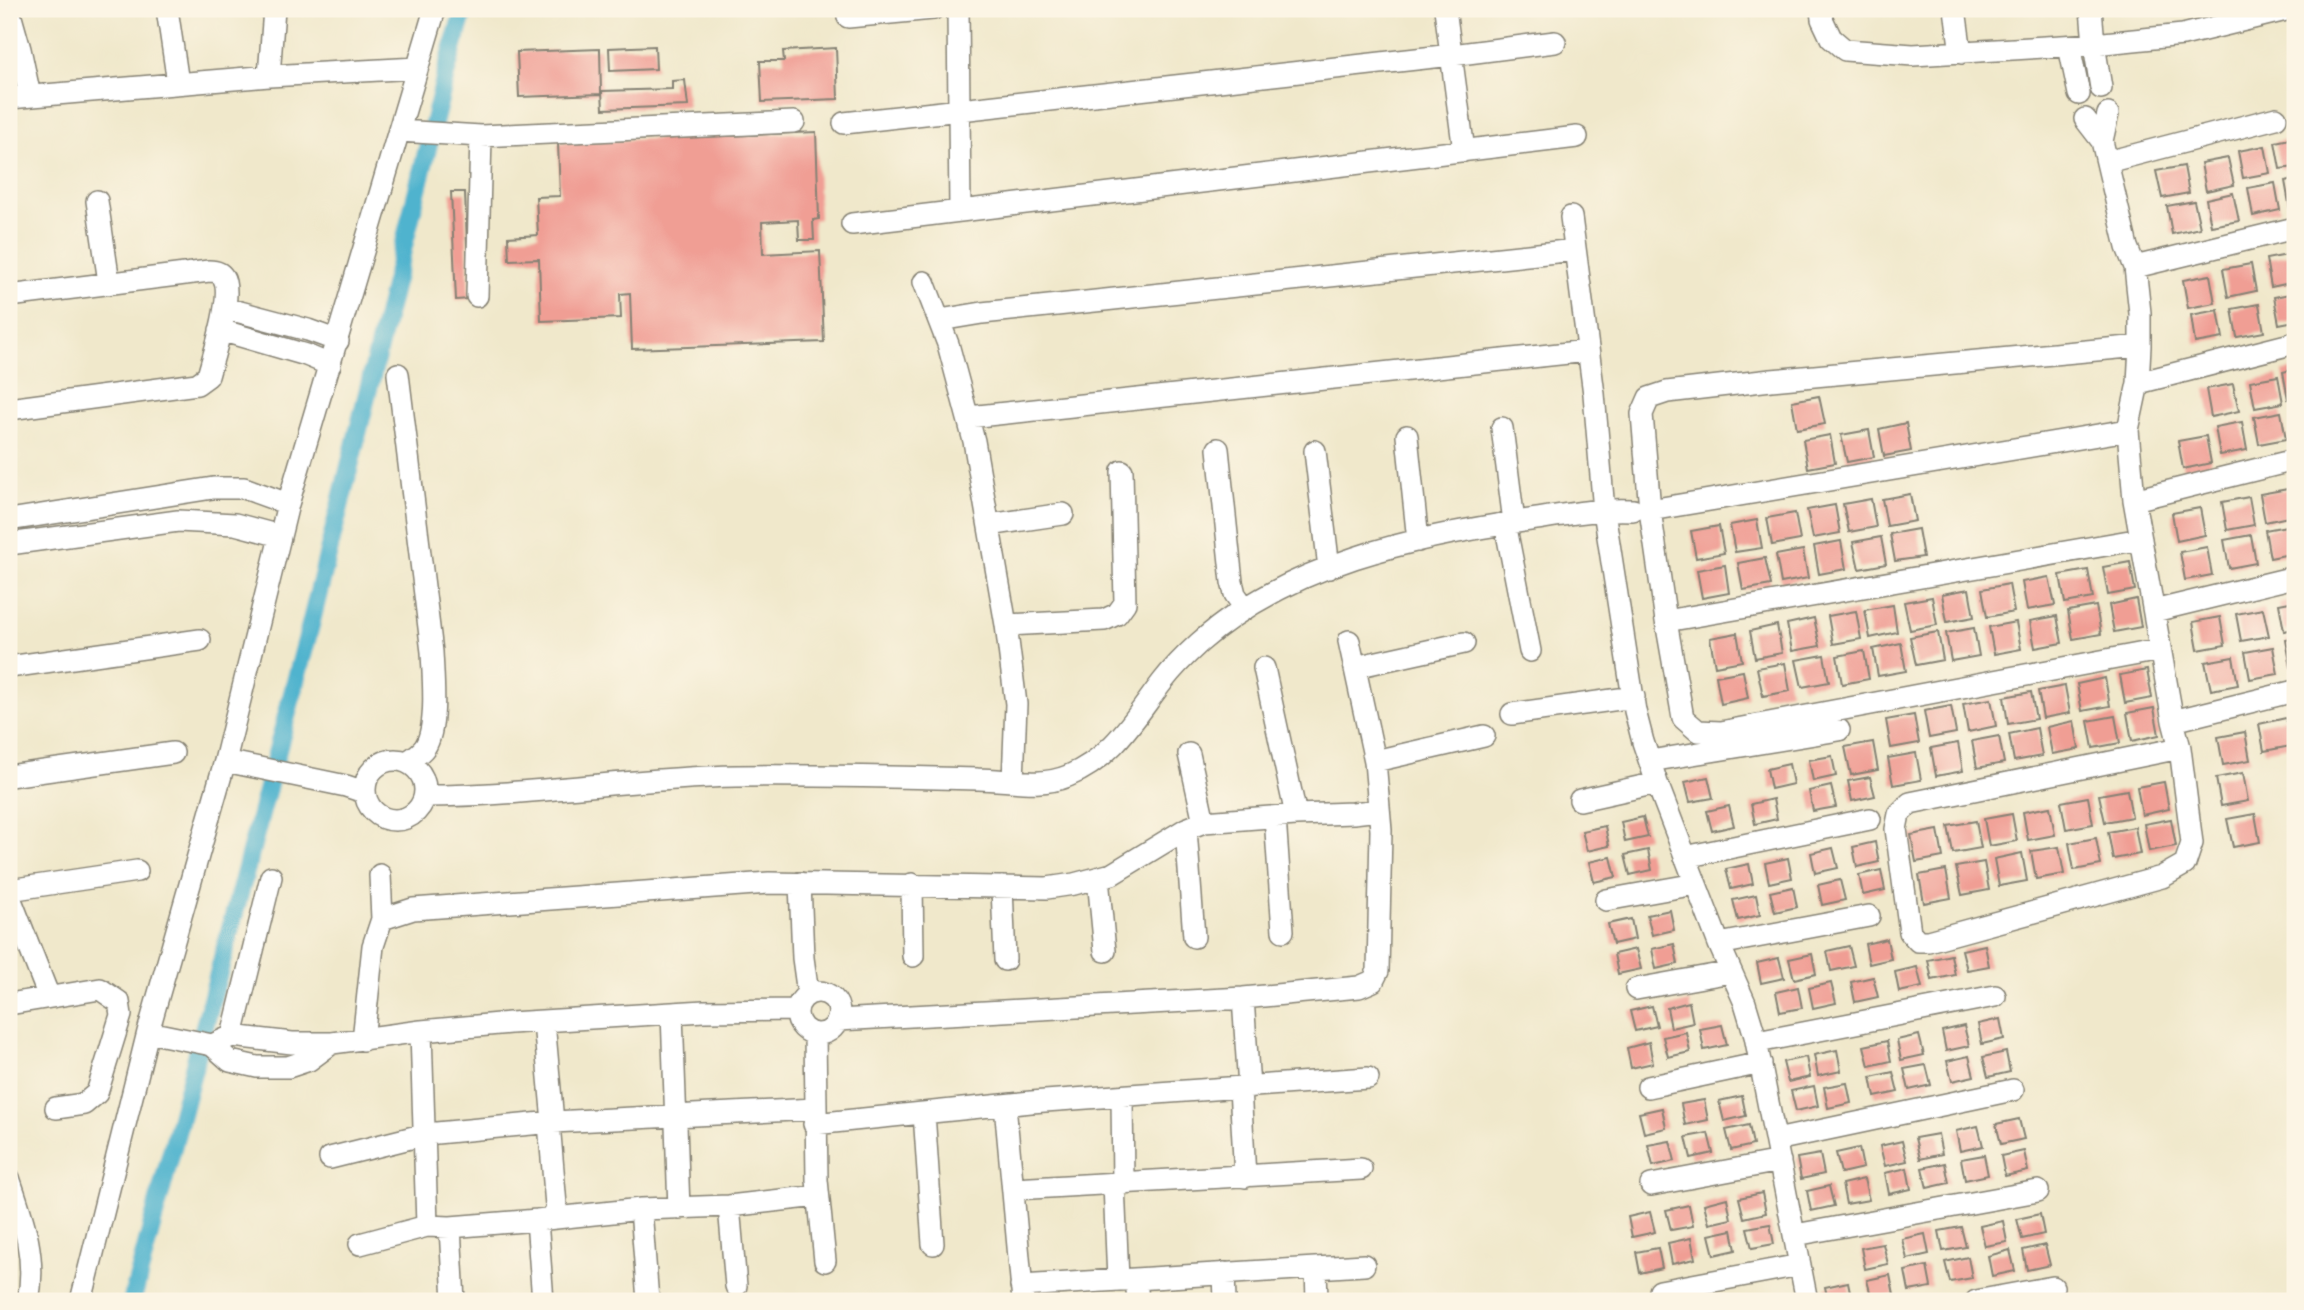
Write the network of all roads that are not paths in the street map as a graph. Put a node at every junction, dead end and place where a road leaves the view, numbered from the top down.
1 (167, 9) edge
2 (274, 9) edge
3 (435, 9) edge
4 (933, 9) edge
5 (958, 9) edge
6 (1444, 9) edge
7 (1821, 9) edge
8 (1955, 9) edge
9 (2091, 9) edge
10 (2290, 9) edge
11 (9, 10) edge
12 (848, 17) dead end
13 (1555, 41) dead end
14 (2094, 44) junction
15 (2069, 46) junction
16 (1961, 53) junction
17 (1452, 55) junction
18 (417, 68) junction
19 (269, 76) junction
20 (178, 83) junction
21 (2101, 89) dead end
22 (2079, 94) dead end
23 (19, 97) edge
24 (960, 112) junction
25 (2108, 114) dead end
26 (2276, 118) dead end
27 (2085, 119) dead end
28 (794, 122) dead end
29 (844, 123) dead end
30 (407, 131) junction
31 (474, 136) junction
32 (1577, 137) dead end
33 (1464, 151) junction
34 (2104, 151) junction
35 (97, 201) dead end
36 (960, 211) junction
37 (1571, 217) dead end
38 (852, 224) dead end
39 (2295, 228) edge
40 (1575, 250) junction
41 (2135, 267) junction
42 (109, 282) junction
43 (924, 282) dead end
44 (9, 296) edge
45 (477, 296) dead end
46 (225, 308) junction
47 (940, 320) junction
48 (220, 330) junction
49 (338, 341) junction
50 (2295, 343) edge
51 (2140, 346) junction
52 (1587, 351) junction
53 (330, 365) junction
54 (398, 374) dead end
55 (2138, 383) junction
56 (9, 409) edge
57 (970, 417) junction
58 (1502, 428) dead end
59 (2129, 430) junction
60 (1407, 436) dead end
61 (1218, 449) dead end
62 (1315, 451) dead end
63 (2295, 460) edge
64 (1122, 471) dead end
65 (173, 495) junction
66 (2134, 500) junction
67 (288, 504) junction
68 (1642, 510) junction
69 (1604, 511) junction
70 (1063, 514) dead end
71 (9, 520) edge
72 (178, 521) junction
73 (1510, 522) junction
74 (989, 525) junction
75 (280, 536) junction
76 (2141, 539) junction
77 (1418, 541) junction
78 (9, 544) edge
79 (1329, 568) junction
80 (2295, 577) edge
81 (1244, 607) junction
82 (2154, 611) junction
83 (1666, 621) junction
84 (1006, 625) junction
85 (201, 640) dead end
86 (1349, 641) dead end
87 (1464, 643) dead end
88 (2160, 650) junction
89 (1530, 651) dead end
90 (9, 667) edge
91 (1355, 667) junction
92 (1264, 668) dead end
93 (2295, 691) edge
94 (1634, 697) junction
95 (1512, 714) dead end
96 (2173, 721) junction
97 (1839, 730) dead end
98 (1484, 736) dead end
99 (2180, 748) junction
100 (173, 753) dead end
101 (1188, 754) dead end
102 (1375, 761) junction
103 (1650, 761) junction
104 (407, 762) junction
105 (234, 763) junction
106 (9, 776) edge
107 (1013, 781) junction
108 (1657, 783) junction
109 (364, 792) junction
110 (425, 796) junction
111 (1580, 800) dead end
112 (1379, 810) junction
113 (1286, 816) junction
114 (1870, 819) dead end
115 (1195, 825) junction
116 (1685, 857) junction
117 (137, 871) dead end
118 (380, 875) dead end
119 (271, 877) dead end
120 (1098, 878) junction
121 (800, 883) junction
122 (912, 884) junction
123 (1696, 884) junction
124 (1002, 887) junction
125 (9, 892) edge
126 (1606, 900) dead end
127 (1869, 916) dead end
128 (382, 919) junction
129 (1283, 932) dead end
130 (1194, 937) dead end
131 (1719, 944) junction
132 (1105, 951) dead end
133 (913, 956) dead end
134 (1005, 960) dead end
135 (1731, 972) junction
136 (1636, 989) dead end
137 (1995, 996) dead end
138 (49, 997) junction
139 (1244, 998) junction
140 (802, 1002) junction
141 (9, 1004) edge
142 (671, 1013) junction
143 (838, 1020) junction
144 (544, 1021) junction
145 (421, 1031) junction
146 (148, 1032) junction
147 (815, 1034) junction
148 (232, 1036) junction
149 (363, 1040) junction
150 (332, 1043) junction
151 (209, 1044) junction
152 (1759, 1053) junction
153 (1368, 1078) dead end
154 (1245, 1087) junction
155 (1647, 1087) dead end
156 (2013, 1090) dead end
157 (1122, 1096) junction
158 (1005, 1105) junction
159 (56, 1108) dead end
160 (924, 1113) junction
161 (675, 1116) junction
162 (815, 1117) junction
163 (551, 1123) junction
164 (426, 1134) junction
165 (1776, 1140) junction
166 (330, 1158) dead end
167 (1780, 1161) junction
168 (1361, 1169) dead end
169 (1245, 1177) junction
170 (9, 1178) edge
171 (1118, 1184) junction
172 (1651, 1185) dead end
173 (1014, 1189) junction
174 (2038, 1191) dead end
175 (818, 1196) junction
176 (729, 1206) junction
177 (641, 1209) junction
178 (679, 1209) junction
179 (547, 1219) junction
180 (427, 1226) junction
181 (450, 1227) junction
182 (1795, 1235) junction
183 (360, 1244) dead end
184 (933, 1244) dead end
185 (825, 1261) dead end
186 (1364, 1265) dead end
187 (1800, 1265) junction
188 (1316, 1268) junction
189 (1224, 1273) junction
190 (1127, 1279) junction
191 (736, 1286) dead end
192 (2053, 1287) dead end
193 (1660, 1291) dead end
194 (1022, 1294) edge
195 (28, 1301) edge
196 (81, 1301) edge
197 (454, 1301) edge
198 (537, 1301) edge
199 (648, 1301) edge
200 (1138, 1301) edge
201 (1225, 1301) edge
202 (1317, 1301) edge
203 (1807, 1301) edge
204 (1976, 1301) edge

1 - 20 street
2 - 19 street
3 - 18 street
4 - 12 street
5 - 24 street
6 - 17 street
7 - 16 street
8 - 16 street
9 - 14 street
10 - 14 street
11 - 23 street
13 - 17 street
14 - 15 street
14 - 21 street
15 - 16 street
15 - 22 street
17 - 24 street
17 - 33 street
18 - 19 street
18 - 30 street
19 - 20 street
20 - 23 street
24 - 29 street
24 - 36 street
25 - 34 street
26 - 34 street
27 - 34 street
28 - 31 street
30 - 31 street
30 - 49 street
31 - 45 street
32 - 33 street
33 - 36 street
34 - 41 street
35 - 42 street
36 - 38 street
37 - 40 street
39 - 41 street
40 - 47 street
40 - 52 street
41 - 51 street
42 - 44 street
42 - 46 street
43 - 47 street
46 - 48 street
46 - 49 street
47 - 57 street
48 - 53 street
48 - 56 street
49 - 53 street
50 - 55 street
51 - 55 street
51 - 68 street
52 - 57 street
52 - 69 street
53 - 67 street
54 - 104 street
55 - 59 street
57 - 74 street
58 - 73 street
59 - 66 street
59 - 68 street
60 - 77 street
61 - 81 street
62 - 79 street
63 - 66 street
64 - 84 street
65 - 67 street
65 - 71 street
65 - 72 street
66 - 76 street
67 - 75 street
68 - 69 street
68 - 83 street
69 - 73 street
69 - 94 street
70 - 74 street
72 - 75 street
72 - 78 street
73 - 77 street
73 - 89 street
74 - 84 street
75 - 105 street
76 - 82 street
76 - 83 street
77 - 79 street
79 - 81 street
80 - 82 street
81 - 107 street
82 - 88 street
83 - 88 street
84 - 107 street
85 - 90 street
86 - 91 street
87 - 91 street
88 - 96 street
91 - 102 street
92 - 113 street
93 - 96 street
94 - 95 street
94 - 103 street
96 - 99 street
97 - 103 street
98 - 102 street
99 - 99 street
100 - 106 street
101 - 115 street
102 - 112 street
103 - 108 street
104 - 109 street
104 - 110 street
105 - 109 street
105 - 146 street
107 - 110 street
108 - 111 street
108 - 116 street
109 - 110 street
112 - 113 street
112 - 139 street
113 - 115 street
113 - 129 street
114 - 116 street
115 - 120 street
115 - 130 street
116 - 123 street
117 - 125 street
118 - 128 street
119 - 148 street
120 - 124 street
120 - 132 street
121 - 122 street
121 - 128 street
121 - 140 street
122 - 124 street
122 - 133 street
123 - 126 street
123 - 131 street
124 - 134 street
125 - 138 street
127 - 131 street
128 - 149 street
131 - 135 street
135 - 136 street
135 - 152 street
137 - 152 street
138 - 141 street
138 - 159 street
139 - 143 street
139 - 154 street
140 - 142 street
140 - 143 street
140 - 147 street
142 - 144 street
142 - 161 street
143 - 147 street
144 - 145 street
144 - 163 street
145 - 149 street
145 - 164 street
146 - 151 street
146 - 196 street
147 - 162 street
148 - 150 street
148 - 151 street
149 - 150 street
150 - 151 street
152 - 155 street
152 - 165 street
153 - 154 street
154 - 157 street
154 - 169 street
156 - 165 street
157 - 158 street
157 - 171 street
158 - 160 street
158 - 173 street
160 - 162 street
160 - 184 street
161 - 162 street
161 - 163 street
161 - 178 street
162 - 175 street
163 - 164 street
163 - 179 street
164 - 166 street
164 - 180 street
165 - 167 street
167 - 172 street
167 - 182 street
168 - 169 street
169 - 171 street
170 - 195 street
171 - 173 street
171 - 190 street
173 - 194 street
174 - 182 street
175 - 176 street
175 - 185 street
176 - 178 street
176 - 191 street
177 - 178 street
177 - 179 street
177 - 199 street
179 - 181 street
179 - 198 street
180 - 181 street
180 - 183 street
181 - 197 street
182 - 187 street
186 - 188 street
187 - 193 street
187 - 203 street
188 - 189 street
188 - 202 street
189 - 190 street
189 - 201 street
190 - 194 street
190 - 200 street
192 - 204 street

